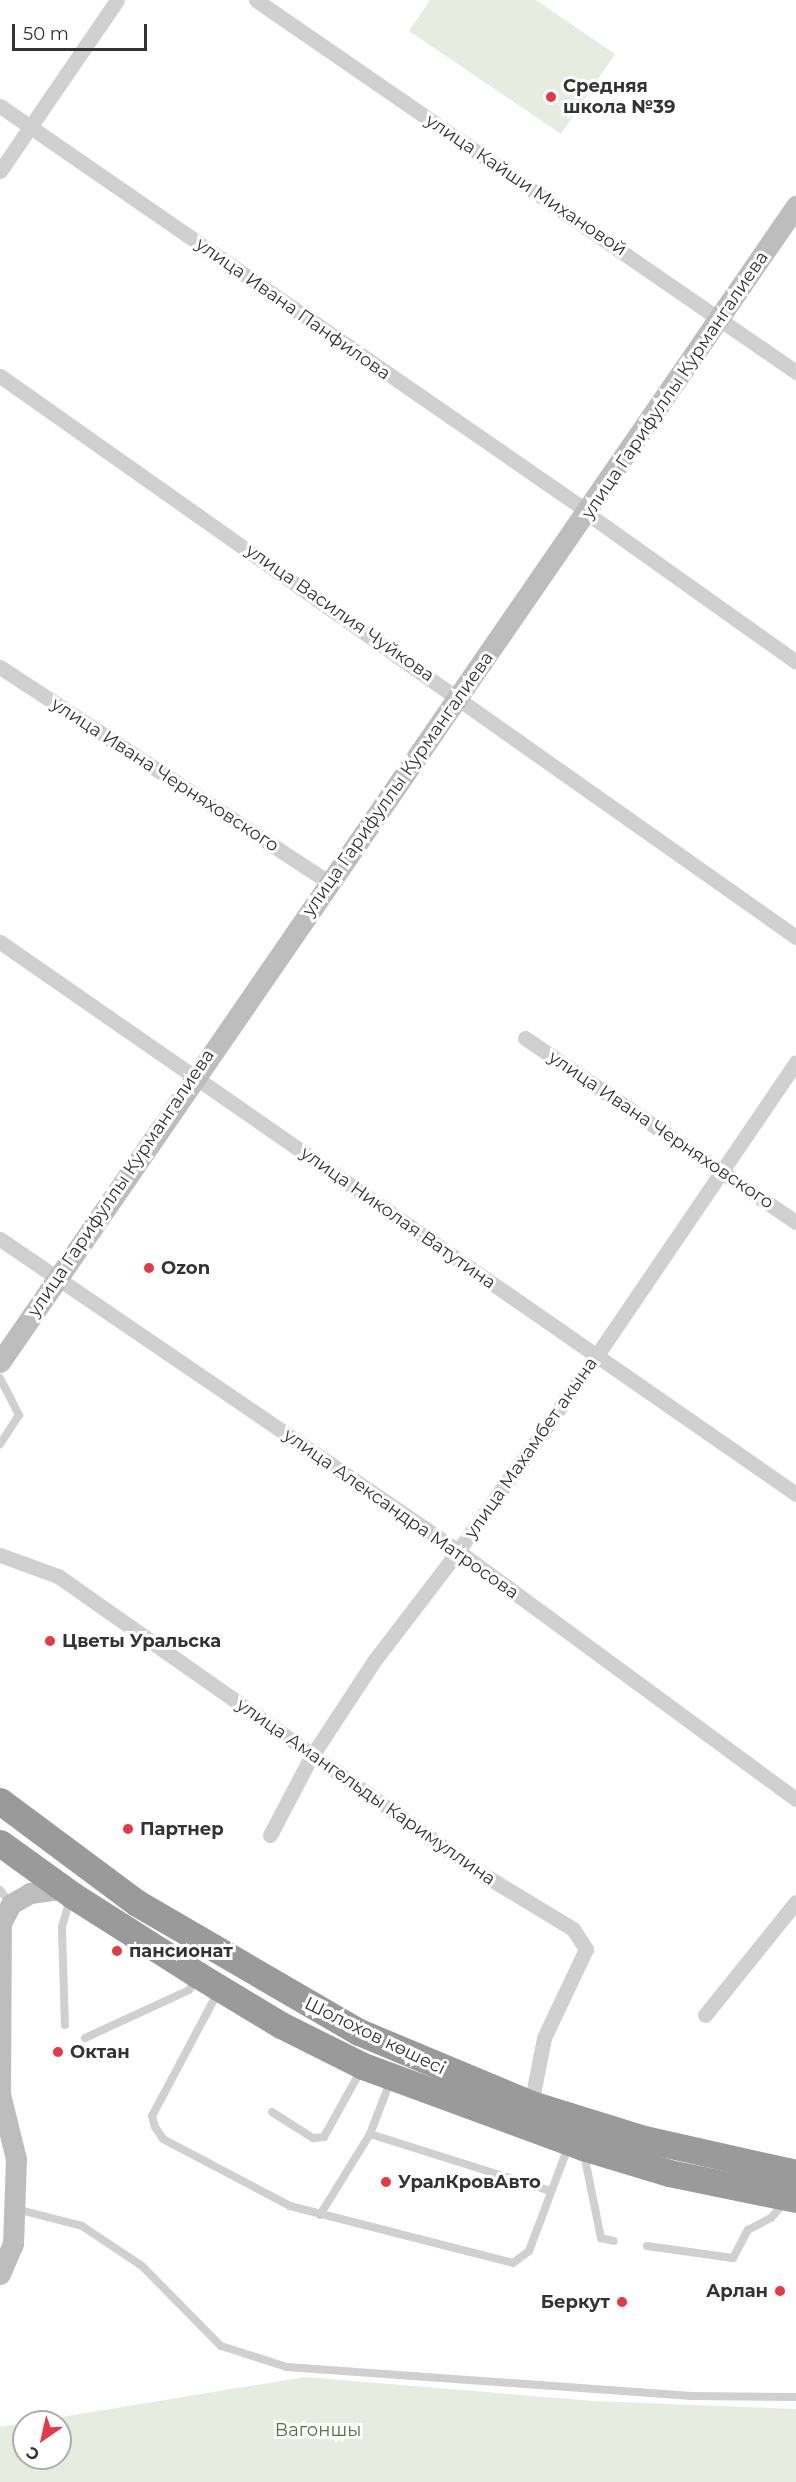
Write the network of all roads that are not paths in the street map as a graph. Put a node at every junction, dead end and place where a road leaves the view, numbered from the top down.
1 (117, 0) edge
2 (256, 0) edge
3 (0, 106) edge
4 (30, 127) junction
5 (0, 171) edge
6 (796, 207) edge
7 (721, 319) junction
8 (796, 372) edge
9 (0, 376) edge
10 (587, 512) junction
11 (796, 662) edge
12 (0, 667) edge
13 (458, 695) junction
14 (330, 883) junction
15 (796, 937) edge
16 (0, 942) edge
17 (525, 1038) dead end
18 (796, 1062) edge
19 (194, 1077) junction
20 (723, 1171) junction
21 (796, 1222) edge
22 (0, 1239) edge
23 (56, 1276) junction
24 (597, 1354) junction
25 (0, 1362) edge
26 (0, 1378) edge
27 (0, 1444) edge
28 (796, 1494) edge
29 (458, 1551) junction
30 (0, 1555) edge
31 (311, 1757) junction
32 (796, 1799) edge
33 (0, 1801) edge
34 (270, 1835) dead end
35 (0, 1843) edge
36 (68, 1892) junction
37 (6, 1897) edge
38 (796, 1902) edge
39 (209, 1982) junction
40 (705, 2015) dead end
41 (65, 2025) dead end
42 (85, 2038) dead end
43 (363, 2066) junction
44 (392, 2078) junction
45 (0, 2094) edge
46 (531, 2104) junction
47 (272, 2112) dead end
48 (369, 2134) junction
49 (576, 2145) junction
50 (793, 2180) edge
51 (551, 2192) junction
52 (7, 2210) edge
53 (320, 2215) junction
54 (614, 2241) dead end
55 (647, 2246) dead end
56 (0, 2274) edge
57 (796, 2397) edge

1 - 4 street
2 - 7 street, улица Кайши Михановой
3 - 4 street, улица Ивана Панфилова
4 - 5 street
4 - 10 street, улица Ивана Панфилова
6 - 7 street, улица Гарифуллы Курмангалиева
7 - 8 street, улица Кайши Михановой
7 - 10 street, улица Гарифуллы Курмангалиева
9 - 13 street, улица Василия Чуйкова
10 - 11 street, улица Ивана Панфилова
10 - 13 street, улица Гарифуллы Курмангалиева
12 - 14 street, улица Ивана Черняховского
13 - 14 street, улица Гарифуллы Курмангалиева
13 - 15 street, улица Василия Чуйкова
14 - 19 street, улица Гарифуллы Курмангалиева
16 - 19 street, улица Николая Ватутина
17 - 20 street, улица Ивана Черняховского
18 - 20 street, улица Махамбет акына
19 - 23 street, улица Гарифуллы Курмангалиева
19 - 24 street, улица Николая Ватутина
20 - 21 street, улица Ивана Черняховского
20 - 24 street, улица Махамбет акына
22 - 23 street, улица Александра Матросова
23 - 25 street, улица Гарифуллы Курмангалиева
23 - 29 street, улица Александра Матросова
24 - 28 street, улица Николая Ватутина
24 - 29 street, улица Махамбет акына
26 - 27 lane
29 - 31 street, улица Махамбет акына
29 - 32 street, улица Александра Матросова
30 - 31 street, улица Амангельды Каримуллина
31 - 34 street, улица Махамбет акына
31 - 46 street, улица Амангельды Каримуллина
33 - 46 highway, Шолохов көшесі
35 - 36 highway, Шолохов көшесі
36 - 37 street
36 - 39 highway, Шолохов көшесі
36 - 41 lane
37 - 45 street
38 - 40 street
39 - 42 lane
39 - 43 highway, Шолохов көшесі
39 - 53 lane
43 - 44 highway, Шолохов көшесі
43 - 47 lane
44 - 48 lane
44 - 49 highway, Шолохов көшесі
45 - 52 street
46 - 50 highway, Шолохов көшесі
48 - 51 lane
48 - 53 lane
49 - 50 highway, Шолохов көшесі
49 - 51 lane
49 - 54 lane
50 - 55 lane
51 - 53 lane
52 - 56 street
52 - 57 lane

